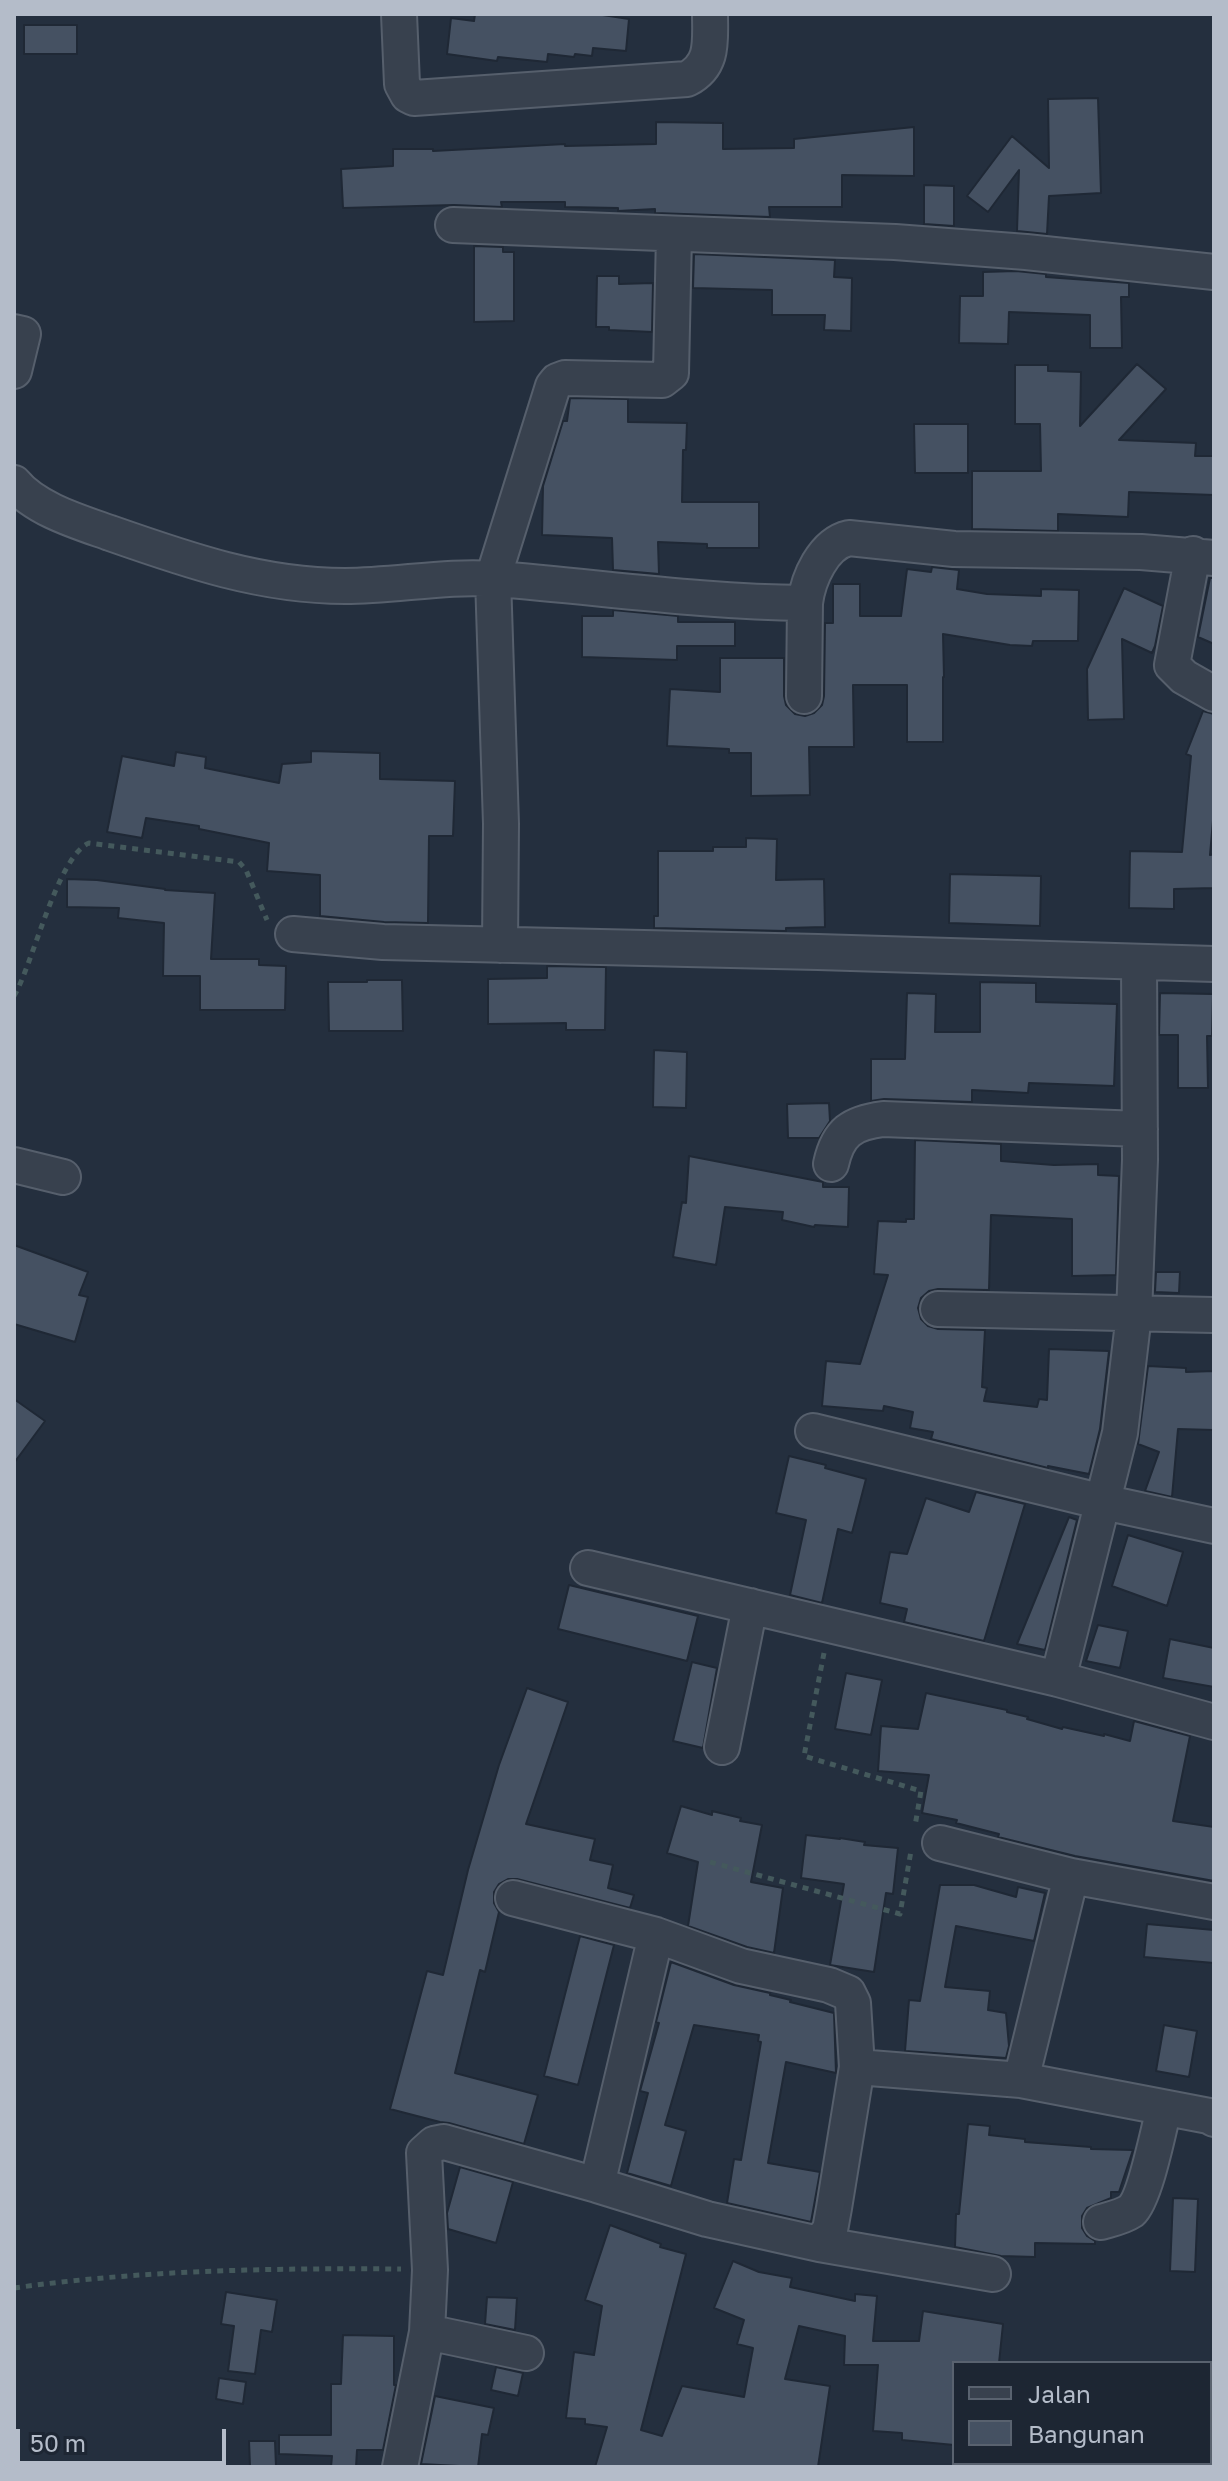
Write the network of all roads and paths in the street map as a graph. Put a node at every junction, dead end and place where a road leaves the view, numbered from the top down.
1 (399, 14) edge
2 (710, 14) edge
3 (453, 225) dead end
4 (674, 234) junction
5 (1214, 272) edge
6 (14, 332) edge
7 (14, 371) edge
8 (14, 483) edge
9 (1204, 556) edge
10 (493, 578) junction
11 (805, 603) junction
12 (1214, 694) edge
13 (804, 696) dead end
14 (293, 934) joint
15 (500, 945) junction
16 (1139, 963) junction
17 (1214, 964) edge
18 (14, 996) edge
19 (1140, 1129) junction
20 (831, 1164) dead end
21 (14, 1165) edge
22 (63, 1177) dead end
23 (938, 1309) dead end
24 (1134, 1314) junction
25 (1214, 1315) edge
26 (813, 1431) dead end
27 (1103, 1502) junction
28 (1214, 1526) edge
29 (588, 1568) dead end
30 (750, 1606) junction
31 (829, 1625) junction
32 (1058, 1679) junction
33 (1214, 1722) edge
34 (722, 1747) dead end
35 (940, 1843) dead end
36 (710, 1862) dead end
37 (1071, 1876) junction
38 (513, 1898) dead end
39 (1214, 1902) edge
40 (656, 1935) junction
41 (857, 2067) junction
42 (1021, 2080) junction
43 (1164, 2108) junction
44 (1214, 2119) edge
45 (597, 2185) junction
46 (1101, 2222) dead end
47 (819, 2244) junction
48 (430, 2270) junction
49 (993, 2274) dead end
50 (14, 2288) edge
51 (427, 2332) junction
52 (526, 2353) dead end
53 (400, 2467) edge

1 - 2 street
3 - 4 street
4 - 5 street
4 - 10 street
6 - 7 street
8 - 10 street
9 - 11 street
9 - 12 street
10 - 11 street
10 - 15 street
11 - 13 street
14 - 15 street
14 - 18 path
15 - 16 street
16 - 17 street
16 - 19 street
19 - 20 street
19 - 24 street
21 - 22 street
23 - 24 street
24 - 25 street
24 - 27 street
26 - 27 street
27 - 28 street
27 - 32 street
29 - 30 street
30 - 31 street
30 - 34 street
31 - 32 street
31 - 36 path
32 - 33 street
35 - 37 street
37 - 39 street
37 - 42 street
38 - 40 street
40 - 41 street
40 - 45 street
41 - 42 street
41 - 47 street
42 - 43 street
43 - 44 street
43 - 46 street
45 - 47 street
45 - 48 street
47 - 49 street
48 - 50 path
48 - 51 street
51 - 52 street
51 - 53 street

